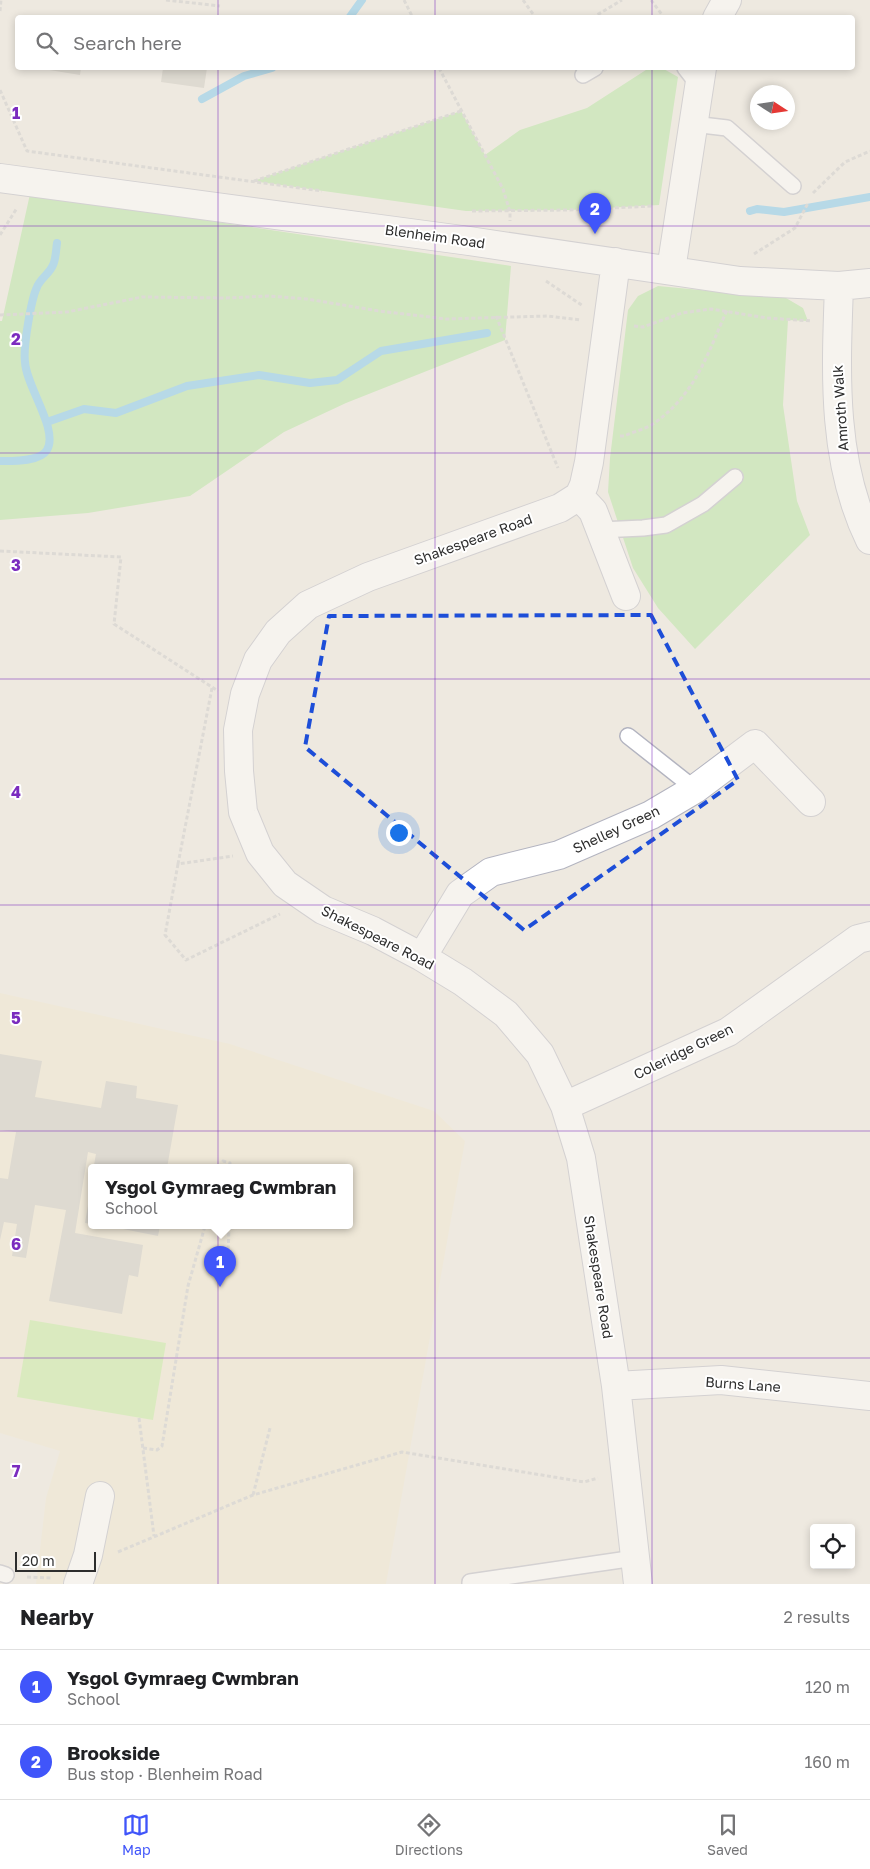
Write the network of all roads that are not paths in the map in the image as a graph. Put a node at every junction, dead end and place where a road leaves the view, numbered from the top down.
1 (726, 0) edge
2 (718, 15) edge
3 (695, 74) edge
4 (694, 124) junction
5 (0, 178) edge
6 (793, 186) dead end
7 (616, 262) junction
8 (671, 270) junction
9 (870, 283) edge
10 (840, 286) junction
11 (735, 477) dead end
12 (575, 498) junction
13 (600, 530) junction
14 (868, 531) edge
15 (626, 596) dead end
16 (628, 736) dead end
17 (695, 789) junction
18 (811, 802) dead end
19 (870, 936) edge
20 (422, 957) junction
21 (565, 1106) junction
22 (616, 1386) junction
23 (870, 1396) edge
24 (100, 1496) dead end
25 (636, 1571) edge
26 (78, 1584) edge
27 (470, 1584) edge

1 - 2 street
3 - 4 street
4 - 6 lane
4 - 8 street
5 - 7 street, Blenheim Road
7 - 8 street, Blenheim Road
7 - 12 street
8 - 10 street, Blenheim Road
9 - 10 street, Blenheim Road
10 - 14 street, Amroth Walk
11 - 13 lane
12 - 13 street
12 - 20 street, Shakespeare Road
13 - 15 street
16 - 17 lane
17 - 18 street, Shelley Green
17 - 20 street, Shelley Green
19 - 21 street, Coleridge Green
20 - 21 street, Shakespeare Road
21 - 22 street, Shakespeare Road
22 - 23 street, Burns Lane
22 - 25 street, Shakespeare Road
24 - 26 street
25 - 27 lane

